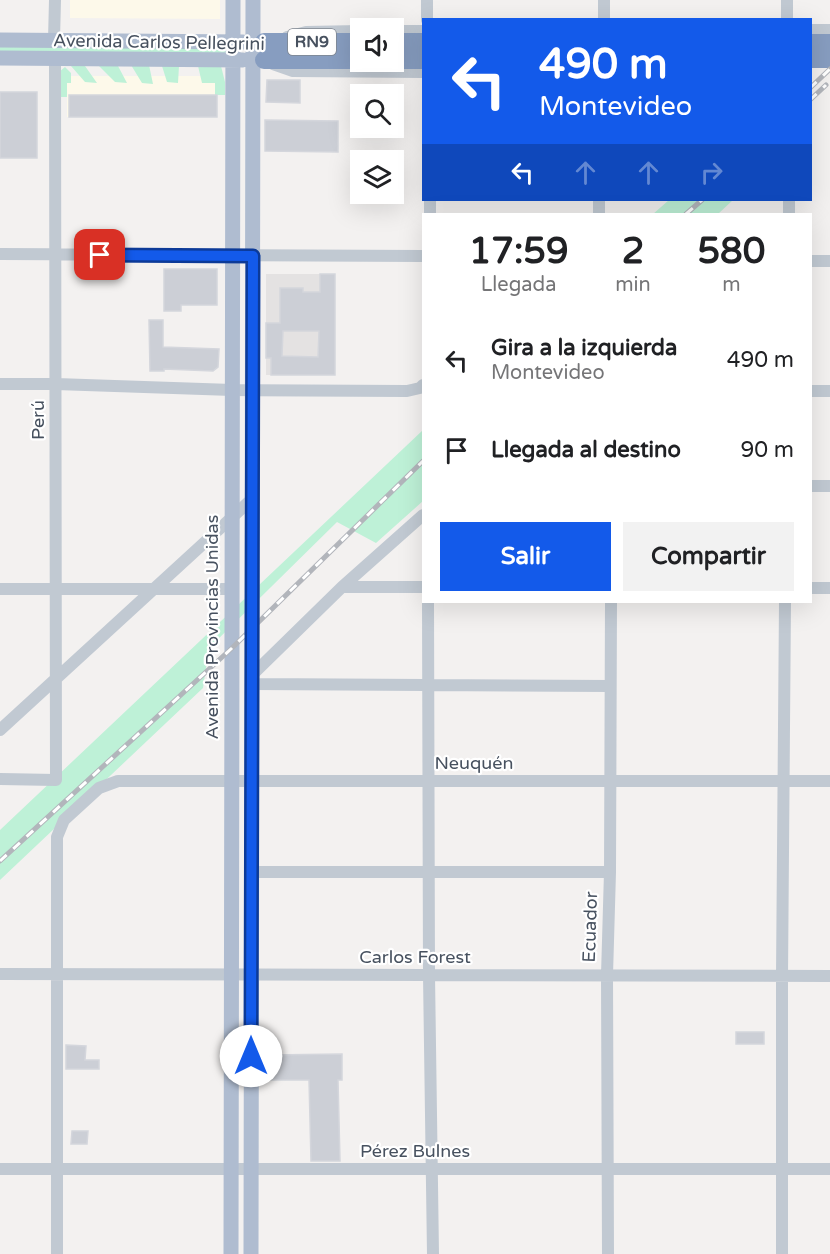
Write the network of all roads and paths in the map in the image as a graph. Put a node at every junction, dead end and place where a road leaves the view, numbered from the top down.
1 (55, 0) edge
2 (233, 0) edge
3 (253, 0) edge
4 (427, 0) edge
5 (604, 0) edge
6 (786, 0) edge
7 (427, 18) edge
8 (604, 18) edge
9 (786, 18) edge
10 (812, 30) edge
11 (830, 30) edge
12 (404, 31) edge
13 (422, 31) edge
14 (350, 32) edge
15 (0, 40) edge
16 (54, 40) junction
17 (233, 42) junction
18 (404, 42) edge
19 (422, 42) edge
20 (350, 43) edge
21 (812, 43) edge
22 (830, 43) edge
23 (259, 51) junction
24 (0, 58) edge
25 (55, 59) junction
26 (350, 59) edge
27 (812, 59) edge
28 (830, 59) edge
29 (233, 60) junction
30 (404, 60) edge
31 (422, 60) edge
32 (422, 72) edge
33 (0, 254) edge
34 (56, 255) junction
35 (232, 256) junction
36 (253, 256) junction
37 (422, 256) edge
38 (812, 261) edge
39 (830, 261) edge
40 (0, 384) edge
41 (56, 384) junction
42 (422, 386) edge
43 (232, 390) junction
44 (253, 390) junction
45 (812, 391) edge
46 (830, 391) edge
47 (812, 486) edge
48 (830, 486) edge
49 (252, 499) junction
50 (422, 516) edge
51 (231, 519) junction
52 (342, 587) junction
53 (422, 587) edge
54 (812, 588) edge
55 (830, 588) edge
56 (0, 589) edge
57 (56, 589) junction
58 (156, 589) junction
59 (232, 589) junction
60 (428, 603) edge
61 (611, 603) edge
62 (785, 603) edge
63 (56, 678) junction
64 (252, 680) junction
65 (429, 685) junction
66 (610, 686) junction
67 (0, 730) edge
68 (0, 779) edge
69 (252, 781) junction
70 (429, 781) junction
71 (610, 781) junction
72 (783, 781) junction
73 (830, 781) edge
74 (232, 782) junction
75 (252, 872) junction
76 (430, 872) junction
77 (609, 872) junction
78 (0, 974) edge
79 (57, 975) junction
80 (231, 975) junction
81 (251, 975) junction
82 (429, 975) junction
83 (606, 975) junction
84 (782, 976) junction
85 (830, 976) edge
86 (0, 1169) edge
87 (57, 1169) junction
88 (231, 1169) junction
89 (251, 1169) junction
90 (432, 1169) junction
91 (608, 1169) junction
92 (782, 1169) junction
93 (830, 1169) edge
94 (57, 1254) edge
95 (231, 1254) edge
96 (250, 1254) edge
97 (433, 1254) edge
98 (608, 1254) edge
99 (782, 1254) edge

1 - 16 street
2 - 17 main road, Avenida Provincias Unidas
3 - 23 main road
4 - 7 street
5 - 8 street
6 - 9 street
10 - 11 street
12 - 13 street
14 - 23 street, Avenida Carlos Pellegrini
15 - 16 main road, Avenida Carlos Pellegrini
16 - 17 main road, Avenida Carlos Pellegrini
17 - 23 main road, Avenida Carlos Pellegrini
17 - 29 main road, Avenida Provincias Unidas
18 - 19 highway
20 - 23 highway, RN9
21 - 22 highway
23 - 26 highway, RN9
23 - 29 main road, Avenida Carlos Pellegrini
23 - 32 street, Avenida Carlos Pellegrini
23 - 36 main road
24 - 25 main road, Avenida Carlos Pellegrini
25 - 29 main road, Avenida Carlos Pellegrini
25 - 34 street, Perú
27 - 28 highway
29 - 35 main road, Avenida Provincias Unidas
30 - 31 highway
33 - 34 street
34 - 35 street
34 - 41 street, Perú
35 - 36 street
35 - 43 main road, Avenida Provincias Unidas
36 - 37 street
36 - 44 main road
38 - 39 street
40 - 41 street
41 - 43 street
41 - 57 street, Perú
42 - 44 street
43 - 44 street
43 - 51 main road, Avenida Provincias Unidas
44 - 49 main road
45 - 46 street
47 - 48 street
49 - 51 street
49 - 64 main road
50 - 52 street
51 - 58 street
51 - 59 main road, Avenida Provincias Unidas
52 - 53 street
52 - 64 street
54 - 55 street
56 - 57 street
57 - 58 street
57 - 63 street, Perú
58 - 59 street
58 - 63 street
59 - 74 main road, Avenida Provincias Unidas
60 - 65 street
61 - 66 street, Ecuador
62 - 72 street
63 - 67 street
63 - 68 street, Perú
64 - 65 street
64 - 69 main road
65 - 66 street
65 - 70 street
66 - 71 street, Ecuador
69 - 70 street, Neuquén
69 - 74 street, Neuquén
69 - 75 main road
70 - 71 street, Neuquén
70 - 76 street
71 - 72 street, Neuquén
71 - 77 street, Ecuador
72 - 73 street, Neuquén
72 - 84 street
74 - 79 street, Neuquén
74 - 80 main road, Avenida Provincias Unidas
75 - 76 street
75 - 81 main road
76 - 77 street
76 - 82 street
77 - 83 street, Ecuador
78 - 79 street, Carlos Forest
79 - 80 street, Carlos Forest
79 - 87 street
80 - 81 street, Carlos Forest
80 - 88 main road, Avenida Provincias Unidas
81 - 82 street, Carlos Forest
81 - 89 main road
82 - 83 street, Carlos Forest
82 - 90 street
83 - 84 street, Carlos Forest
83 - 91 street, Ecuador
84 - 85 street, Carlos Forest
84 - 92 street
86 - 87 street, Pérez Bulnes
87 - 88 street, Pérez Bulnes
87 - 94 street
88 - 89 street, Pérez Bulnes
88 - 95 main road, Avenida Provincias Unidas
89 - 90 street, Pérez Bulnes
89 - 96 main road
90 - 91 street, Pérez Bulnes
90 - 97 street
91 - 92 street, Pérez Bulnes
91 - 98 street, Ecuador
92 - 93 street, Pérez Bulnes
92 - 99 street

